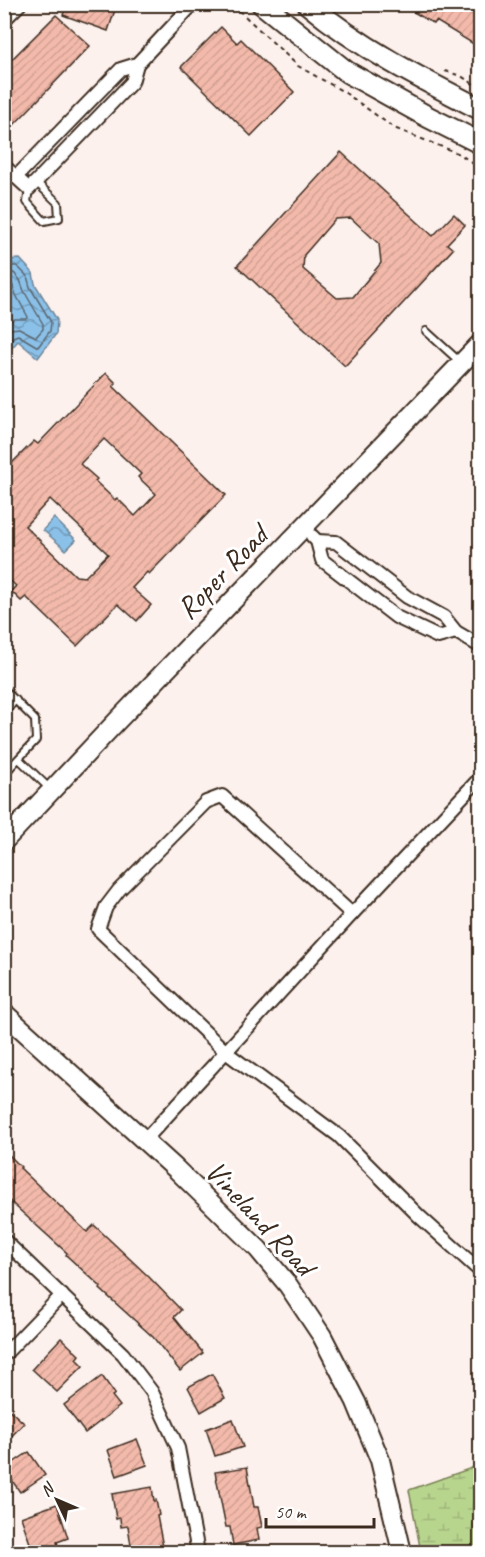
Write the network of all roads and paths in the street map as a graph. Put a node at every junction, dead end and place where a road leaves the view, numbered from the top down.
1 (20, 4) edge
2 (193, 4) edge
3 (262, 4) edge
4 (308, 4) edge
5 (4, 20) edge
6 (137, 64) junction
7 (480, 109) edge
8 (480, 143) edge
9 (4, 166) edge
10 (16, 177) junction
11 (32, 186) junction
12 (426, 330) dead end
13 (480, 344) edge
14 (462, 363) junction
15 (311, 535) junction
16 (407, 597) junction
17 (396, 617) junction
18 (456, 632) junction
19 (480, 646) edge
20 (4, 689) edge
21 (16, 700) junction
22 (4, 712) edge
23 (19, 759) junction
24 (4, 774) edge
25 (480, 778) edge
26 (52, 791) junction
27 (4, 841) edge
28 (352, 914) junction
29 (4, 1013) edge
30 (227, 1053) junction
31 (144, 1141) junction
32 (4, 1240) edge
33 (480, 1271) edge
34 (62, 1295) junction
35 (4, 1355) edge
36 (198, 1552) edge
37 (402, 1552) edge

1 - 5 street
2 - 6 street
3 - 8 main road
4 - 7 main road
6 - 10 street
6 - 11 street
9 - 10 street
10 - 11 street
11 - 11 lane
12 - 14 lane
13 - 14 street, Roper Road
14 - 15 street, Roper Road
15 - 16 street
15 - 17 street
15 - 26 street, Roper Road
16 - 17 street
16 - 18 street
17 - 18 street
18 - 19 street
20 - 21 lane
21 - 22 lane
21 - 23 lane
23 - 24 lane
23 - 26 lane
25 - 28 street
26 - 27 street, Roper Road
28 - 30 street
28 - 30 street
29 - 31 street, Vineland Road
30 - 31 street
30 - 33 street
31 - 37 street, Vineland Road
32 - 34 street
34 - 35 street
34 - 36 street

